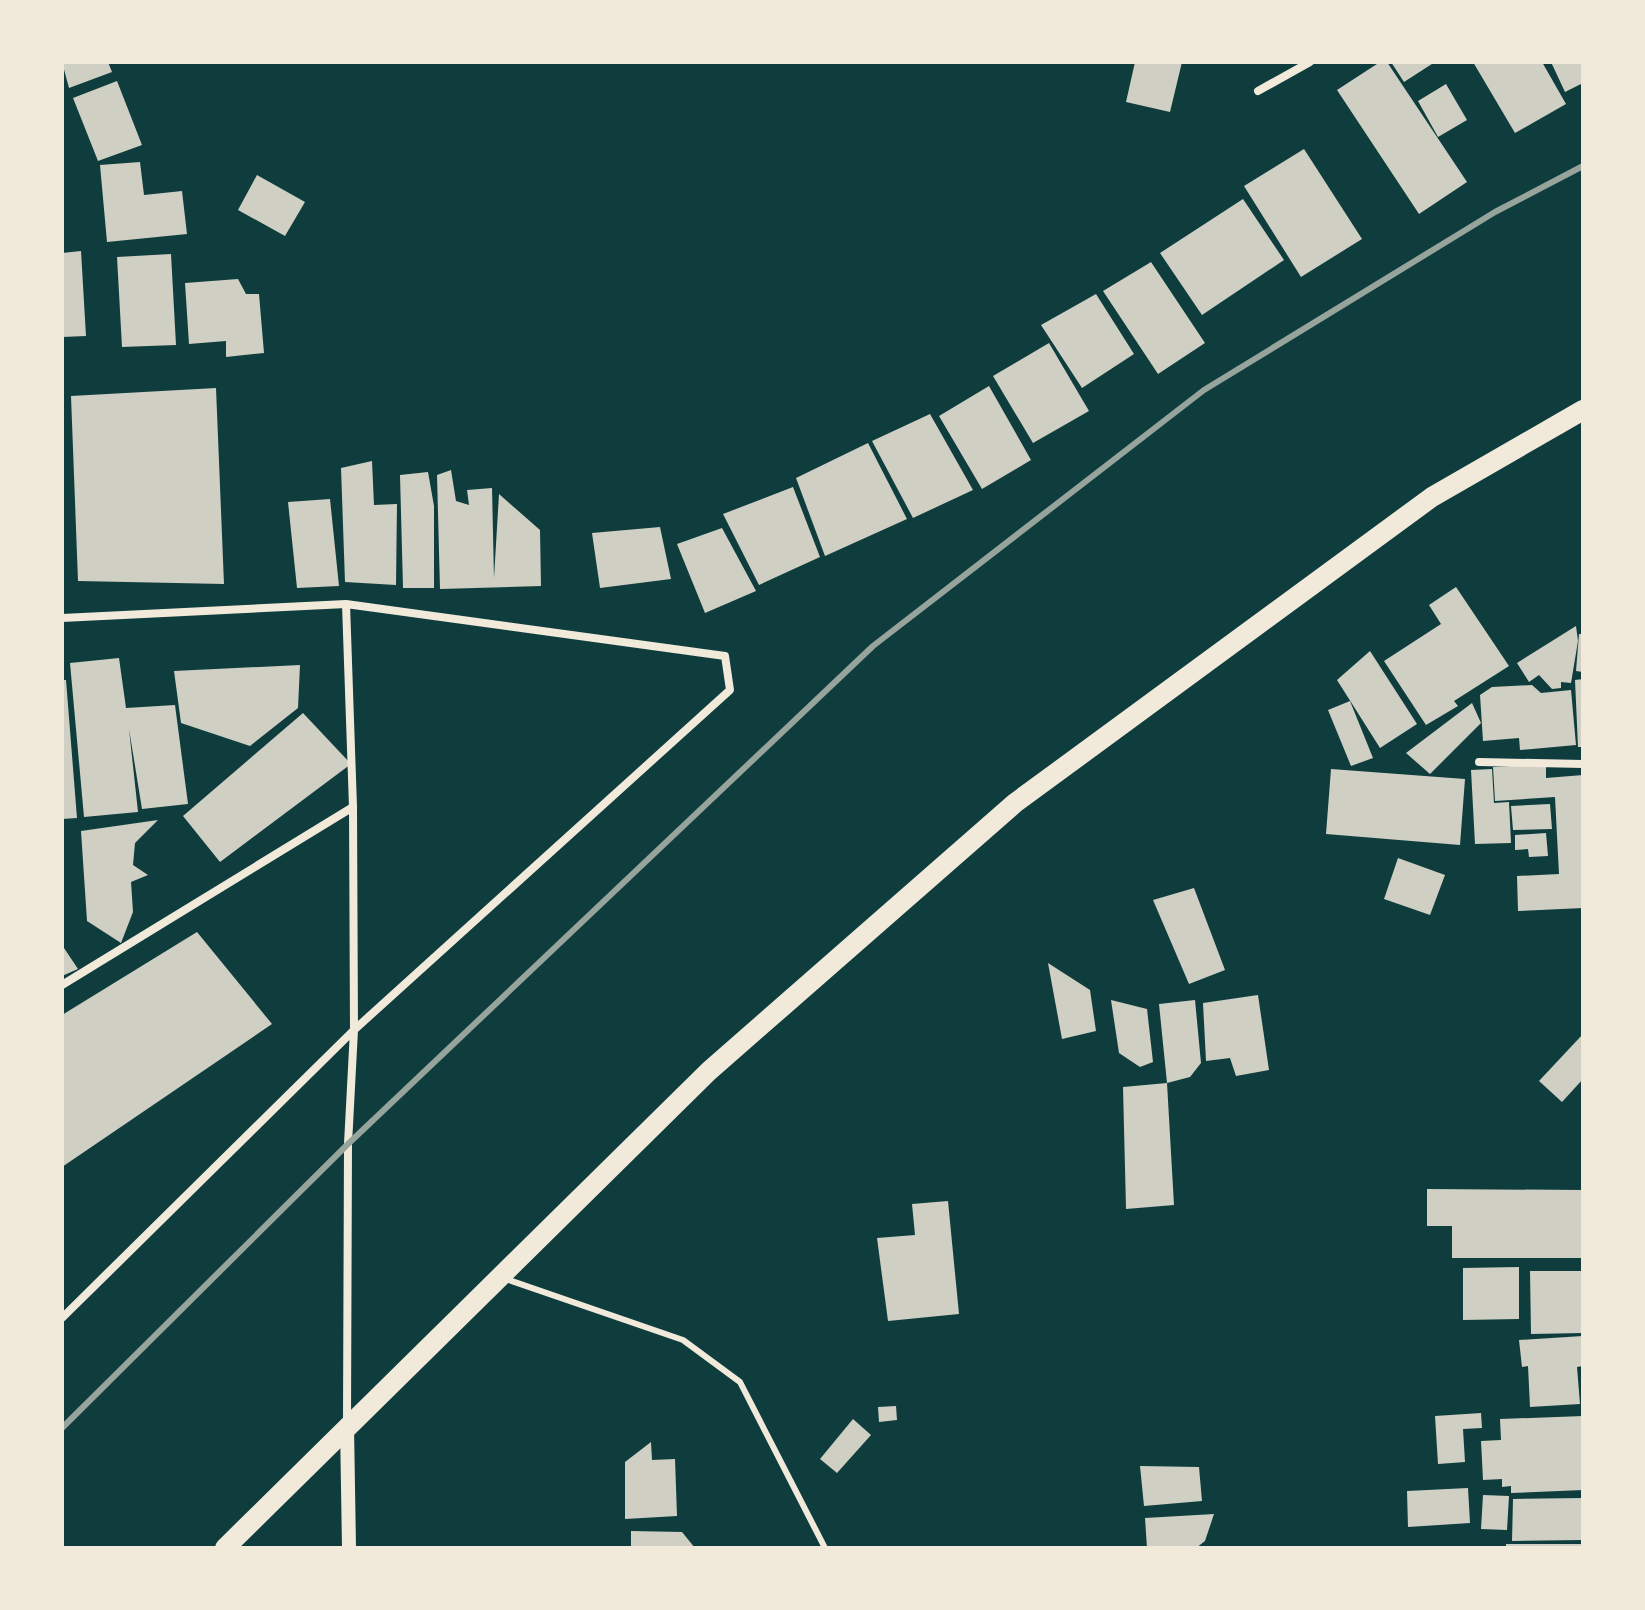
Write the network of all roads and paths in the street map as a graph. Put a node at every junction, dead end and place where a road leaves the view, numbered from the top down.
1 (1310, 62) edge
2 (1258, 91) dead end
3 (1583, 410) edge
4 (346, 604) junction
5 (62, 618) edge
6 (1479, 762) dead end
7 (1583, 764) edge
8 (353, 807) junction
9 (62, 985) edge
10 (354, 1030) junction
11 (499, 1277) junction
12 (62, 1318) edge
13 (347, 1426) junction
14 (225, 1548) edge
15 (349, 1548) edge
16 (825, 1548) edge

1 - 2 street
3 - 11 main road
4 - 5 street
4 - 8 street
4 - 10 street
6 - 7 street
8 - 9 street
8 - 10 street
10 - 12 street
10 - 13 street
11 - 13 main road
11 - 16 lane
13 - 14 main road
13 - 15 street

